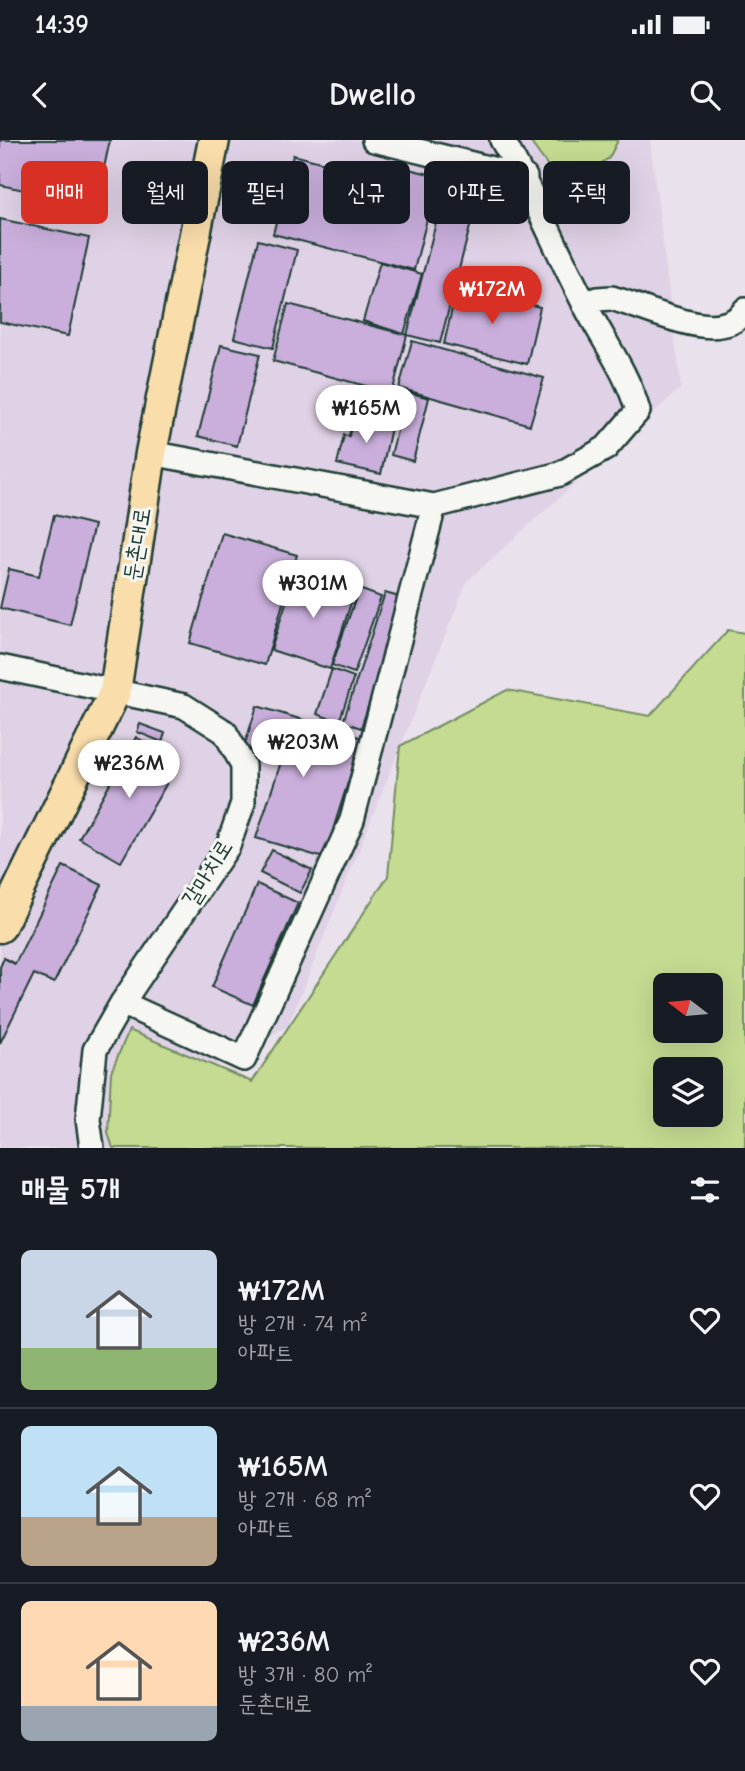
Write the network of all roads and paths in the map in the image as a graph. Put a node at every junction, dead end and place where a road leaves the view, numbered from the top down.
1 (214, 140) edge
2 (374, 140) edge
3 (502, 140) edge
4 (459, 161) edge
5 (514, 161) edge
6 (529, 188) edge
7 (584, 304) junction
8 (745, 310) edge
9 (151, 453) junction
10 (434, 506) junction
11 (0, 667) edge
12 (115, 692) junction
13 (0, 927) edge
14 (122, 1003) junction
15 (92, 1148) edge

1 - 9 main road, 둔촌대로
2 - 4 street
3 - 5 street
6 - 7 street
7 - 8 street
7 - 10 street
9 - 10 street
9 - 12 main road, 둔촌대로
10 - 14 street
11 - 12 street, 갈마치로
12 - 13 main road, 둔촌대로
12 - 14 street, 갈마치로
14 - 15 street, 갈마치로

